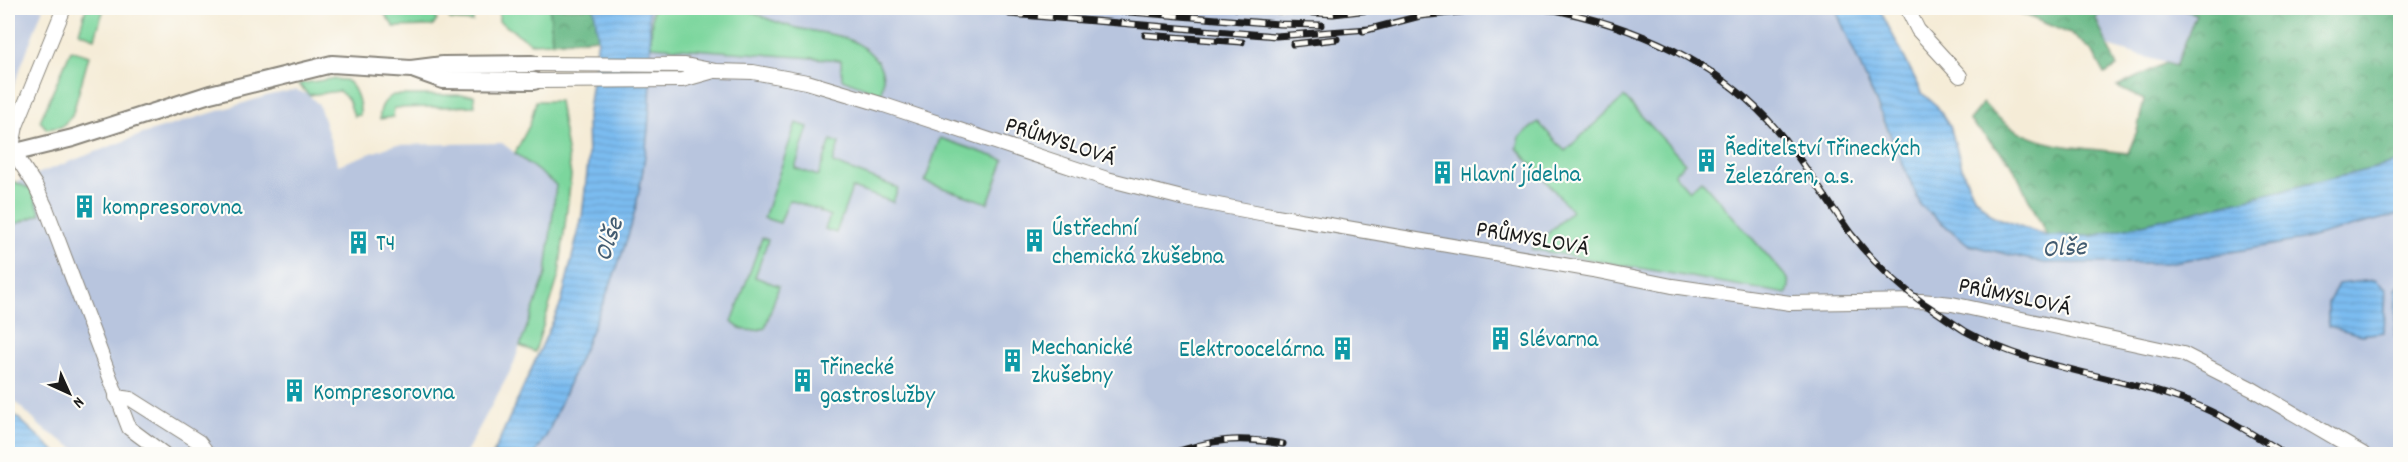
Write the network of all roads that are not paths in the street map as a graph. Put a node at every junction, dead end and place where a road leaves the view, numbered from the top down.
1 (64, 8) edge
2 (1907, 8) edge
3 (532, 64) joint
4 (411, 69) junction
5 (716, 71) junction
6 (1960, 76) dead end
7 (534, 81) joint
8 (11, 154) edge
9 (116, 397) junction
10 (164, 454) edge
11 (208, 454) edge
12 (2363, 454) edge

1 - 8 street
2 - 6 street
3 - 4 street
3 - 5 street, PRŮMYSLOVÁ
4 - 7 street
4 - 8 street
5 - 7 street
5 - 12 street, PRŮMYSLOVÁ
8 - 9 street
9 - 10 street
9 - 11 street

